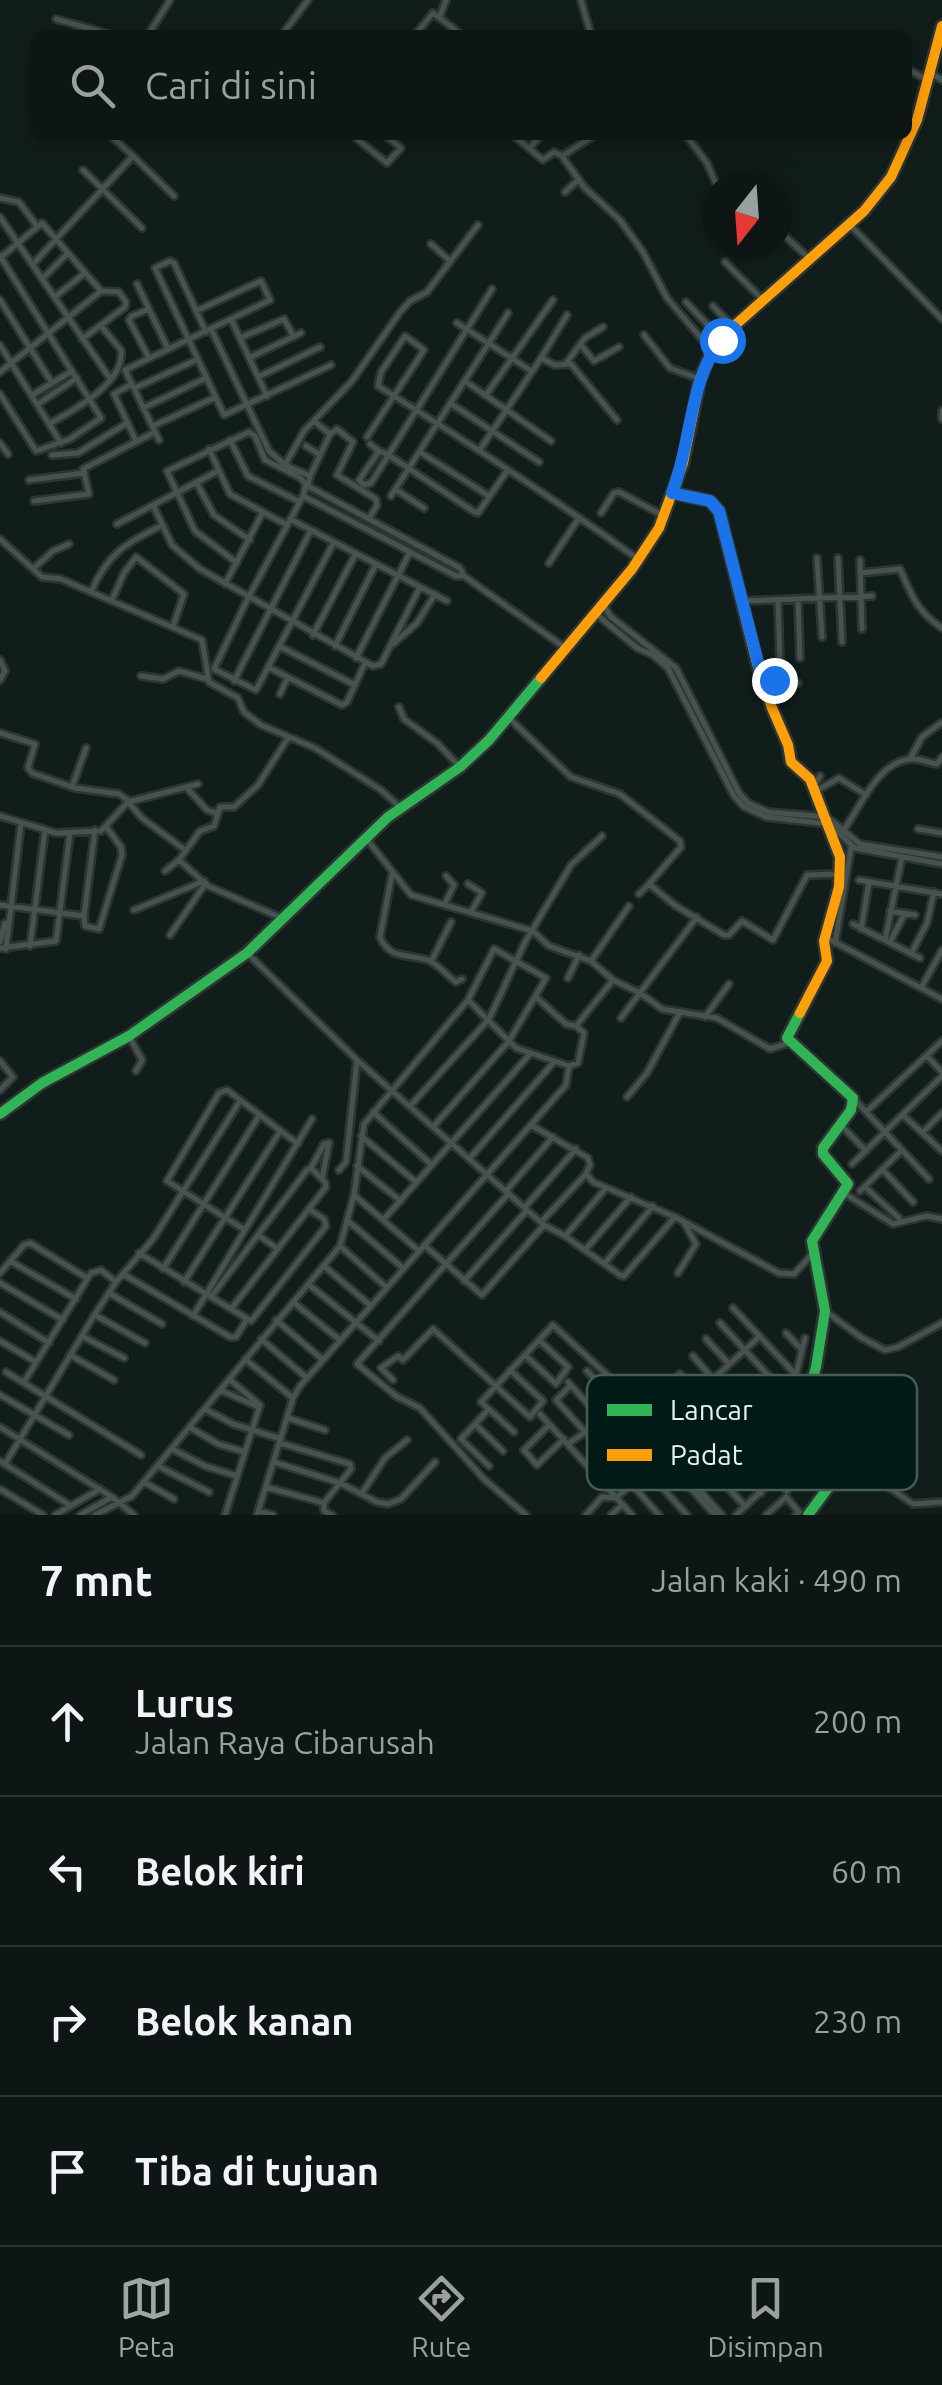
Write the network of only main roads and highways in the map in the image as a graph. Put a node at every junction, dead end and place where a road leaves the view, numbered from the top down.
1 (942, 28) edge
2 (912, 134) edge
3 (910, 140) edge
4 (672, 493) junction
5 (0, 1114) edge
6 (814, 1375) edge
7 (828, 1490) edge
8 (808, 1515) edge

1 - 2 main road
3 - 4 main road
4 - 5 main road
4 - 6 main road
7 - 8 main road

